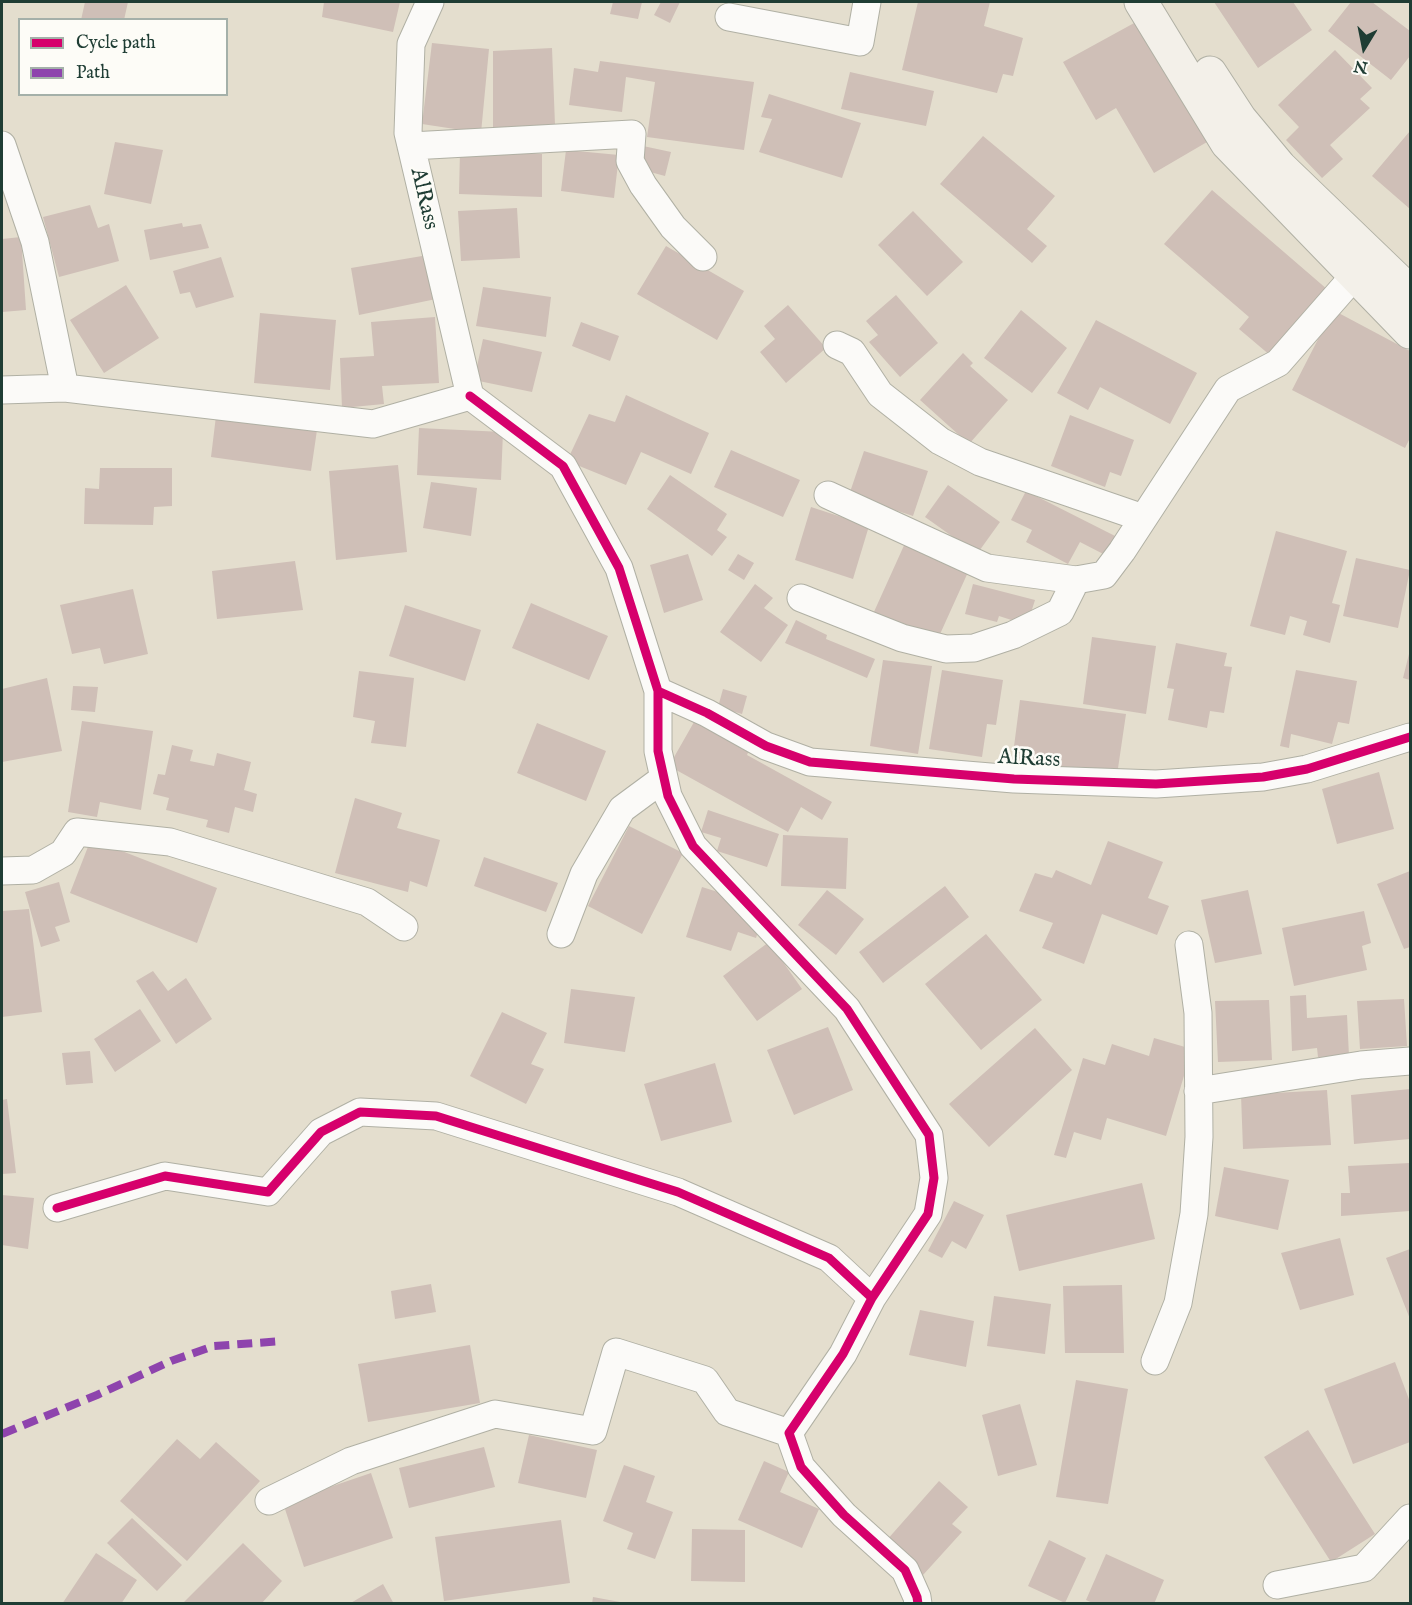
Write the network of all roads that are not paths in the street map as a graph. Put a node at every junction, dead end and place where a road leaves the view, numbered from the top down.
1 (429, 2) edge
2 (867, 2) edge
3 (1141, 2) edge
4 (1164, 2) edge
5 (729, 17) dead end
6 (2, 145) edge
7 (411, 146) junction
8 (703, 257) dead end
9 (1355, 275) junction
10 (1410, 292) edge
11 (1410, 332) edge
12 (837, 345) dead end
13 (65, 388) junction
14 (2, 390) edge
15 (470, 396) junction
16 (828, 495) dead end
17 (1143, 518) junction
18 (1076, 580) junction
19 (801, 598) dead end
20 (658, 691) junction
21 (1410, 737) edge
22 (664, 778) junction
23 (2, 871) edge
24 (404, 927) dead end
25 (561, 934) dead end
26 (1189, 945) dead end
27 (1410, 1061) edge
28 (1198, 1091) junction
29 (57, 1208) dead end
30 (872, 1298) junction
31 (1155, 1361) dead end
32 (789, 1433) junction
33 (269, 1501) dead end
34 (1410, 1518) edge
35 (1277, 1586) dead end
36 (918, 1604) edge

1 - 7 street, AlRass
2 - 5 street
3 - 9 main road
4 - 10 main road
6 - 13 street
7 - 8 street
7 - 15 street, AlRass
9 - 11 main road
9 - 17 street
12 - 17 street
13 - 14 street
13 - 15 street
15 - 20 street
16 - 18 street
17 - 18 street
18 - 19 street
20 - 21 street, AlRass
20 - 22 street
22 - 25 street
22 - 30 street
23 - 24 street
26 - 28 street
27 - 28 street
28 - 31 street
29 - 30 street
30 - 32 street
32 - 33 street
32 - 36 street
34 - 35 street

